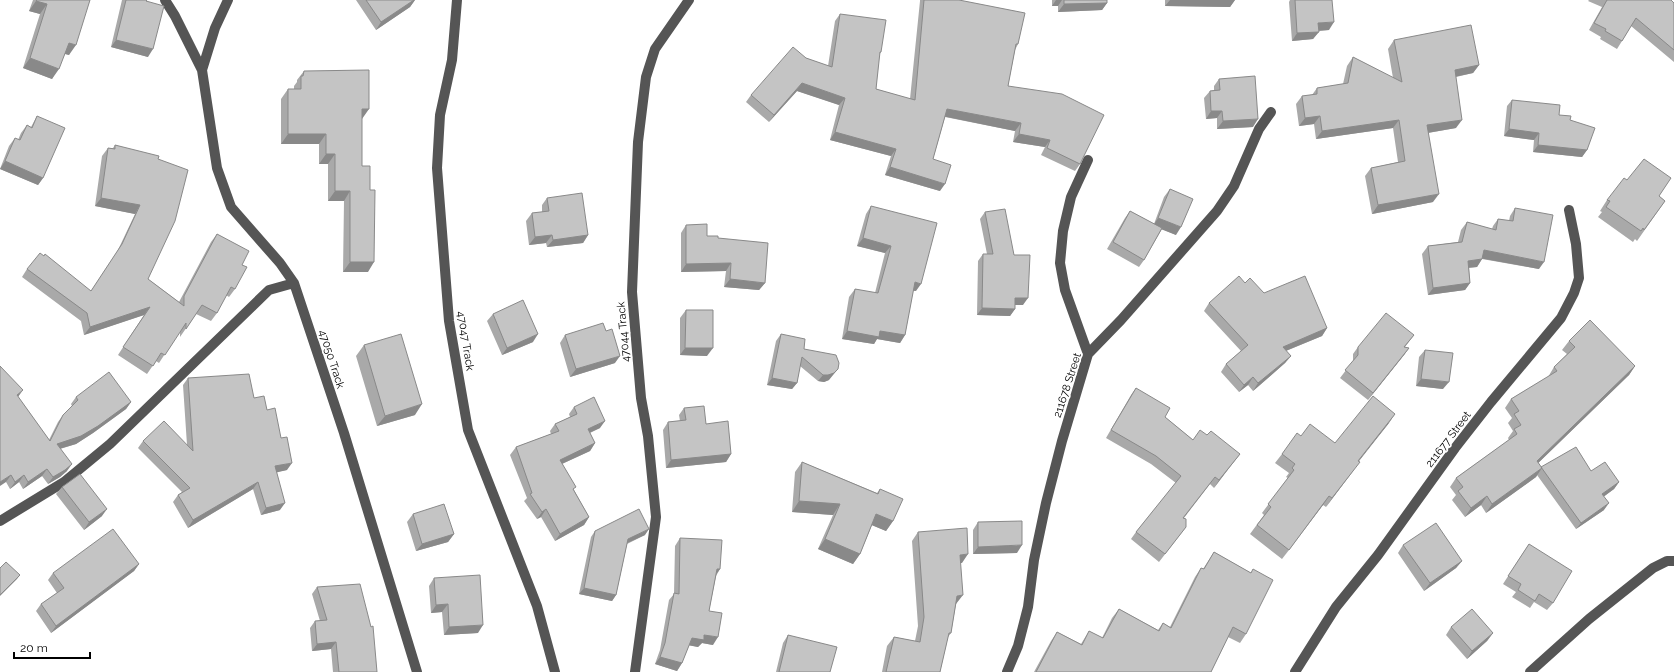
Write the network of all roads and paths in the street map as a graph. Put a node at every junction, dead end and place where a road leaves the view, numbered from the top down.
1 (165, 0) edge
2 (228, 0) edge
3 (457, 0) edge
4 (689, 0) edge
5 (202, 70) junction
6 (1271, 112) dead end
7 (1088, 160) edge
8 (1569, 210) dead end
9 (294, 283) junction
10 (1088, 354) junction
11 (0, 520) edge
12 (1674, 561) edge
13 (417, 672) edge
14 (555, 672) edge
15 (635, 672) edge
16 (1007, 672) edge
17 (1295, 672) edge
18 (1530, 672) edge

1 - 5 street
2 - 5 street
3 - 14 street, 47047 Track
4 - 15 street, 47044 Track
5 - 9 street, 47050 Track
6 - 10 street, 211678 Street
7 - 10 street
8 - 17 street, 211677 Street
9 - 11 street
9 - 13 street, 47050 Track
10 - 16 street, 211678 Street
12 - 18 street

